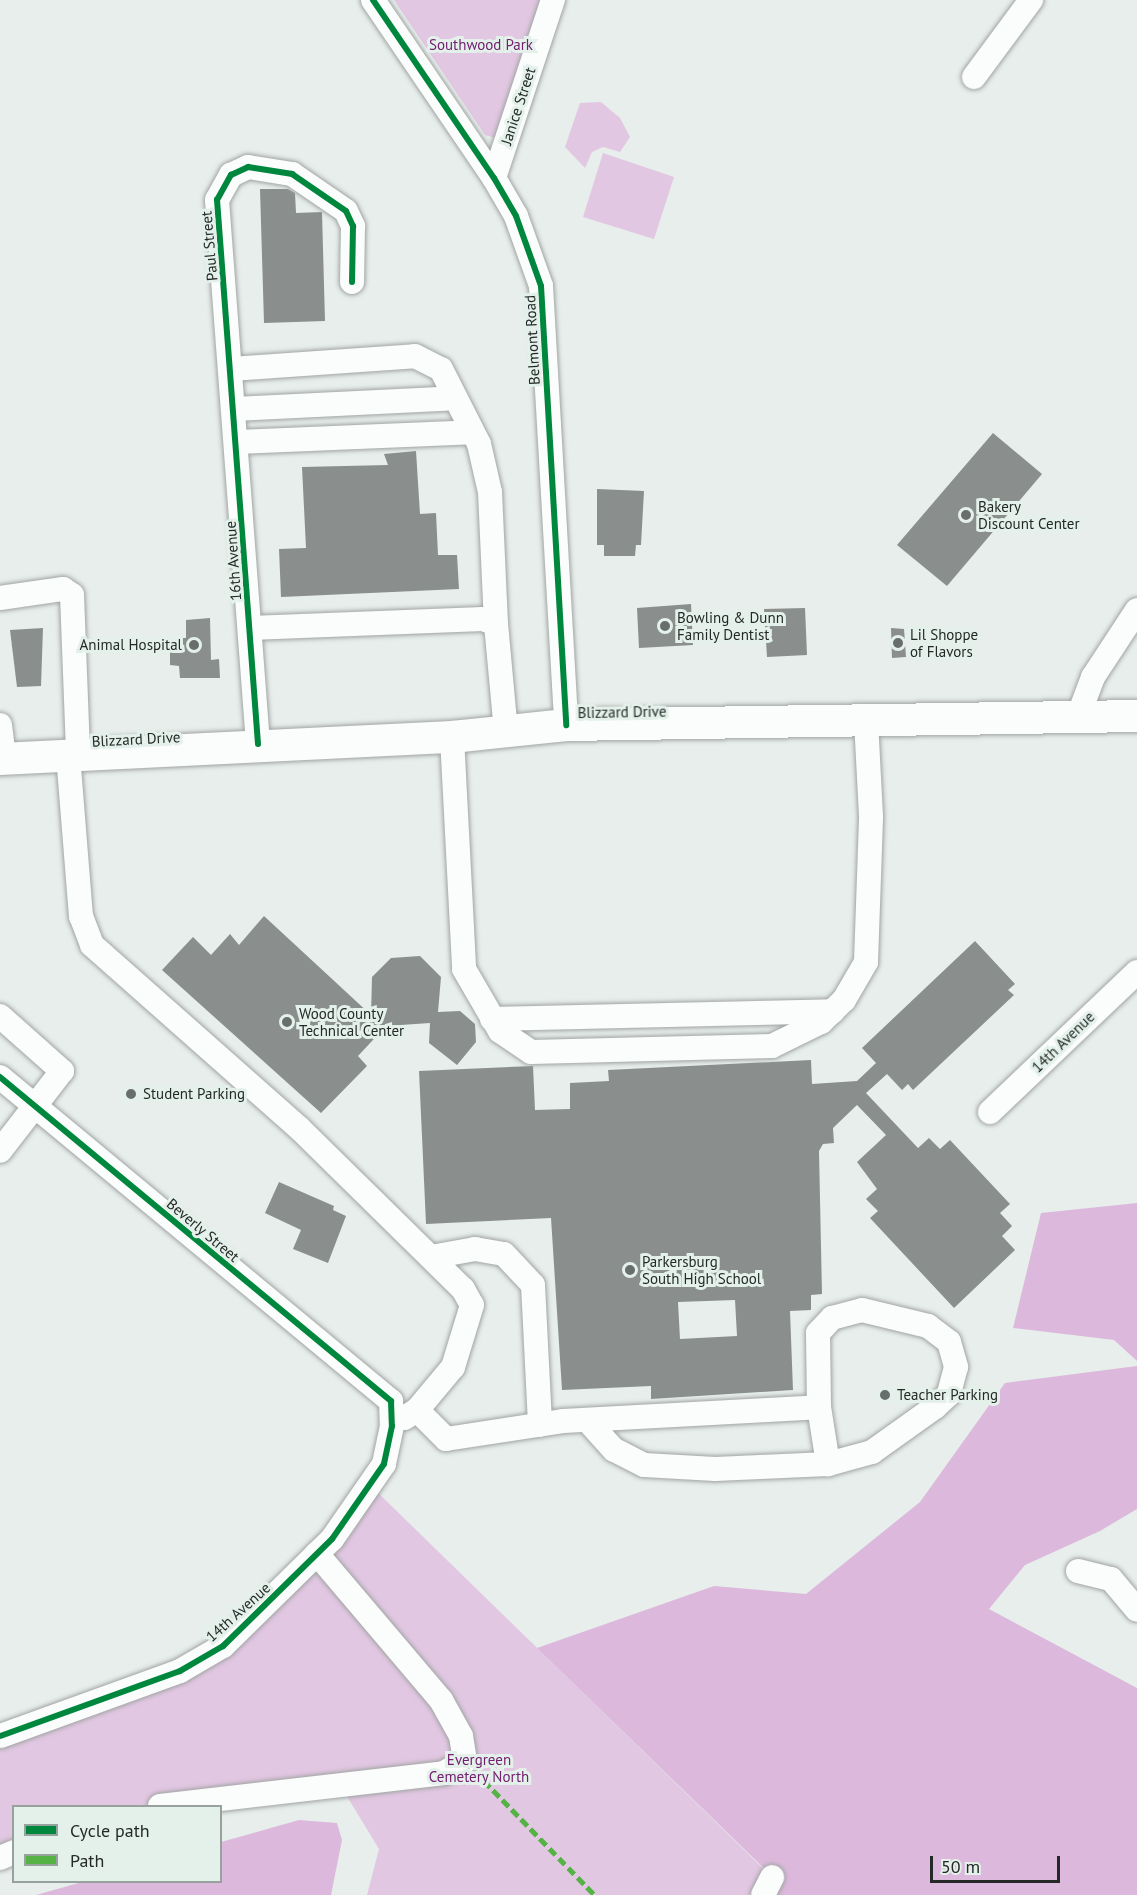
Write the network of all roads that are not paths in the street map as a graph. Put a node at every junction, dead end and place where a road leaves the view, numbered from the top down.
1 (373, 0) edge
2 (553, 0) edge
3 (1031, 0) edge
4 (974, 77) dead end
5 (494, 178) junction
6 (352, 282) dead end
7 (229, 340) joint
8 (231, 369) junction
9 (455, 398) junction
10 (234, 409) junction
11 (472, 432) junction
12 (237, 442) junction
13 (0, 598) edge
14 (1137, 610) edge
15 (496, 624) junction
16 (250, 628) junction
17 (1137, 716) edge
18 (1078, 717) junction
19 (866, 720) junction
20 (0, 725) edge
21 (566, 725) junction
22 (506, 732) junction
23 (452, 737) junction
24 (258, 744) junction
25 (73, 754) junction
26 (2, 758) edge
27 (1137, 972) edge
28 (833, 1011) junction
29 (0, 1016) edge
30 (492, 1019) junction
31 (0, 1077) edge
32 (36, 1108) junction
33 (990, 1112) dead end
34 (0, 1151) edge
35 (431, 1257) junction
36 (391, 1401) joint
37 (819, 1407) junction
38 (417, 1410) junction
39 (587, 1420) junction
40 (540, 1425) junction
41 (392, 1426) junction
42 (828, 1464) junction
43 (316, 1554) junction
44 (1078, 1571) dead end
45 (1137, 1610) edge
46 (0, 1736) edge
47 (169, 1805) edge

1 - 5 street, Belmont Road
2 - 5 street, Janice Street
3 - 4 street
5 - 21 street, Belmont Road
6 - 7 street, Paul Street
7 - 8 street, 16th Avenue
8 - 9 street
8 - 10 street, 16th Avenue
9 - 10 street
9 - 11 street
10 - 12 street, 16th Avenue
11 - 12 street
11 - 15 street
12 - 16 street, 16th Avenue
13 - 25 street
14 - 18 street
15 - 16 street
15 - 22 street
16 - 24 street, 16th Avenue
17 - 18 main road, Blizzard Drive
18 - 19 main road, Blizzard Drive
19 - 21 main road, Blizzard Drive
19 - 28 street
20 - 26 street
21 - 22 main road, Blizzard Drive
22 - 23 main road, Blizzard Drive
23 - 24 main road, Blizzard Drive
23 - 30 street
24 - 25 main road, Blizzard Drive
25 - 26 main road, Blizzard Drive
25 - 35 street
27 - 33 street, 14th Avenue
28 - 30 street
28 - 30 street
29 - 32 street
31 - 32 street, Beverly Street
32 - 34 street
32 - 36 street, Beverly Street
35 - 38 street
35 - 40 street
36 - 41 street, 14th Avenue
37 - 39 street
37 - 42 street
37 - 42 street
38 - 40 street
38 - 41 street
39 - 40 street
39 - 42 street
41 - 43 street, 14th Avenue
43 - 46 street, 14th Avenue
43 - 47 street
44 - 45 street

